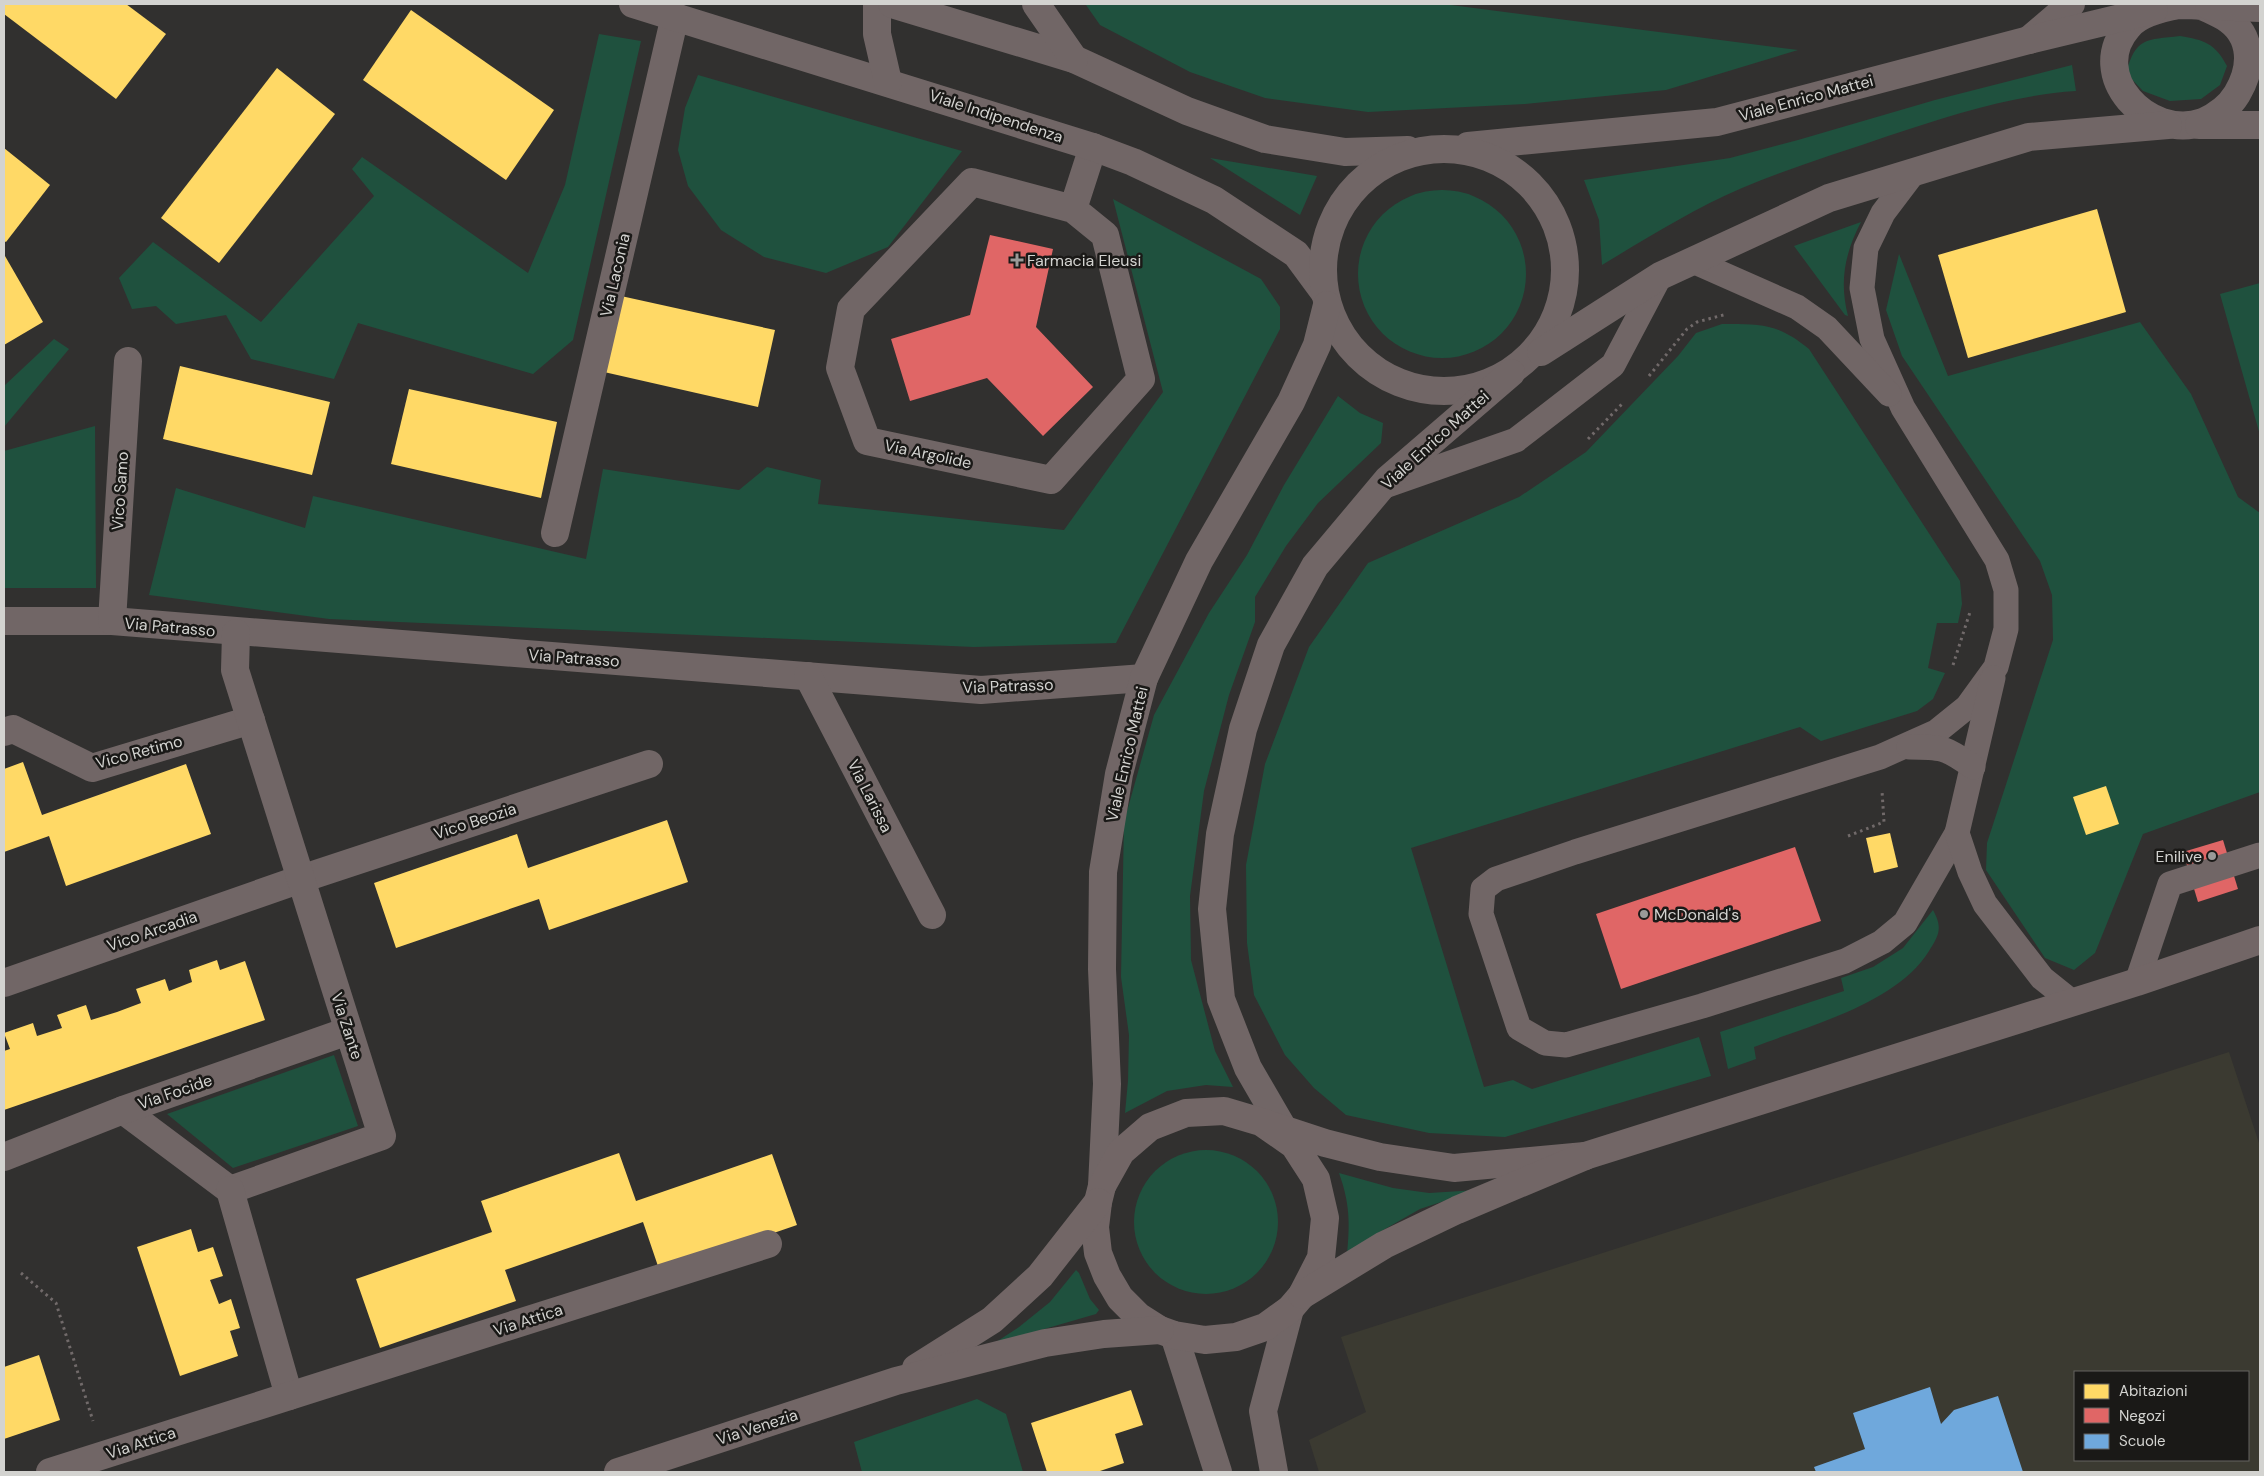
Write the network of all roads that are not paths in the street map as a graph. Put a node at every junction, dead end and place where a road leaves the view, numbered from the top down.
1 (633, 4) edge
2 (878, 4) edge
3 (892, 4) edge
4 (1036, 4) edge
5 (2071, 4) edge
6 (2203, 6) junction
7 (2244, 6) edge
8 (675, 16) junction
9 (2110, 24) edge
10 (2243, 34) junction
11 (2029, 40) junction
12 (1074, 59) junction
13 (888, 82) junction
14 (2180, 125) junction
15 (2260, 125) edge
16 (1093, 147) junction
17 (1439, 149) junction
18 (1914, 172) junction
19 (1073, 209) junction
20 (1693, 261) junction
21 (1660, 276) junction
22 (1325, 298) junction
23 (128, 361) dead end
24 (1518, 368) junction
25 (1903, 408) junction
26 (1382, 486) junction
27 (555, 534) dead end
28 (4, 621) edge
29 (112, 621) junction
30 (236, 633) junction
31 (1996, 667) junction
32 (808, 676) junction
33 (1144, 678) junction
34 (251, 720) junction
35 (4, 732) edge
36 (1901, 747) junction
37 (650, 764) dead end
38 (1973, 768) junction
39 (1957, 833) junction
40 (2260, 855) edge
41 (301, 879) junction
42 (932, 915) dead end
43 (2260, 940) edge
44 (2136, 982) junction
45 (4, 983) edge
46 (2072, 1002) junction
47 (348, 1031) junction
48 (123, 1110) junction
49 (1279, 1132) junction
50 (1586, 1156) junction
51 (4, 1157) edge
52 (230, 1190) junction
53 (1100, 1194) junction
54 (768, 1244) dead end
55 (1296, 1301) junction
56 (1167, 1333) junction
57 (896, 1381) junction
58 (289, 1396) junction
59 (50, 1472) edge
60 (618, 1472) edge
61 (1218, 1472) edge
62 (1274, 1472) edge

1 - 8 street, Viale Indipendenza
2 - 13 street
3 - 12 street
4 - 12 street
5 - 11 street
6 - 7 street
6 - 9 street
6 - 10 street
7 - 10 street
8 - 13 street, Viale Indipendenza
8 - 27 street, Via Laconia
9 - 11 street, Viale Enrico Mattei
9 - 14 street
10 - 14 street
11 - 17 street, Viale Enrico Mattei
12 - 17 street
13 - 16 street, Viale Indipendenza
14 - 15 street, Viale Enrico Mattei
14 - 18 street, Viale Enrico Mattei
16 - 19 street
16 - 22 street, Viale Indipendenza
17 - 22 street
17 - 24 street
18 - 20 street, Viale Enrico Mattei
18 - 25 lane
19 - 19 street, Via Argolide
20 - 21 street, Viale Enrico Mattei
20 - 25 lane
21 - 24 street, Viale Enrico Mattei
21 - 26 lane
22 - 24 street
22 - 33 street, Viale Enrico Mattei
23 - 29 street, Vico Samo
24 - 26 street, Viale Enrico Mattei
25 - 31 lane
26 - 49 street, Viale Enrico Mattei
28 - 29 street, Via Patrasso
29 - 30 street, Via Patrasso
30 - 32 street, Via Patrasso
30 - 34 street, Via Zante
31 - 36 lane
31 - 38 lane
32 - 33 street, Via Patrasso
32 - 42 street, Via Larissa
33 - 53 street, Viale Enrico Mattei
34 - 35 street, Vico Retimo
34 - 41 street, Via Zante
36 - 38 lane
36 - 39 lane
37 - 41 street, Vico Beozia
38 - 39 lane
39 - 46 lane
40 - 44 lane
41 - 45 street, Vico Arcadia
41 - 47 street, Via Zante
43 - 44 main road
44 - 46 main road
46 - 50 main road
47 - 48 street, Via Focide
47 - 52 street, Via Zante
48 - 51 street, Via Focide
48 - 52 street
49 - 50 main road
49 - 53 main road
49 - 55 main road
50 - 55 main road
52 - 58 street
53 - 56 main road
53 - 57 main road
54 - 58 street, Via Attica
55 - 56 main road
55 - 62 street
56 - 57 main road
56 - 61 street
57 - 60 main road, Via Venezia
58 - 59 street, Via Attica

